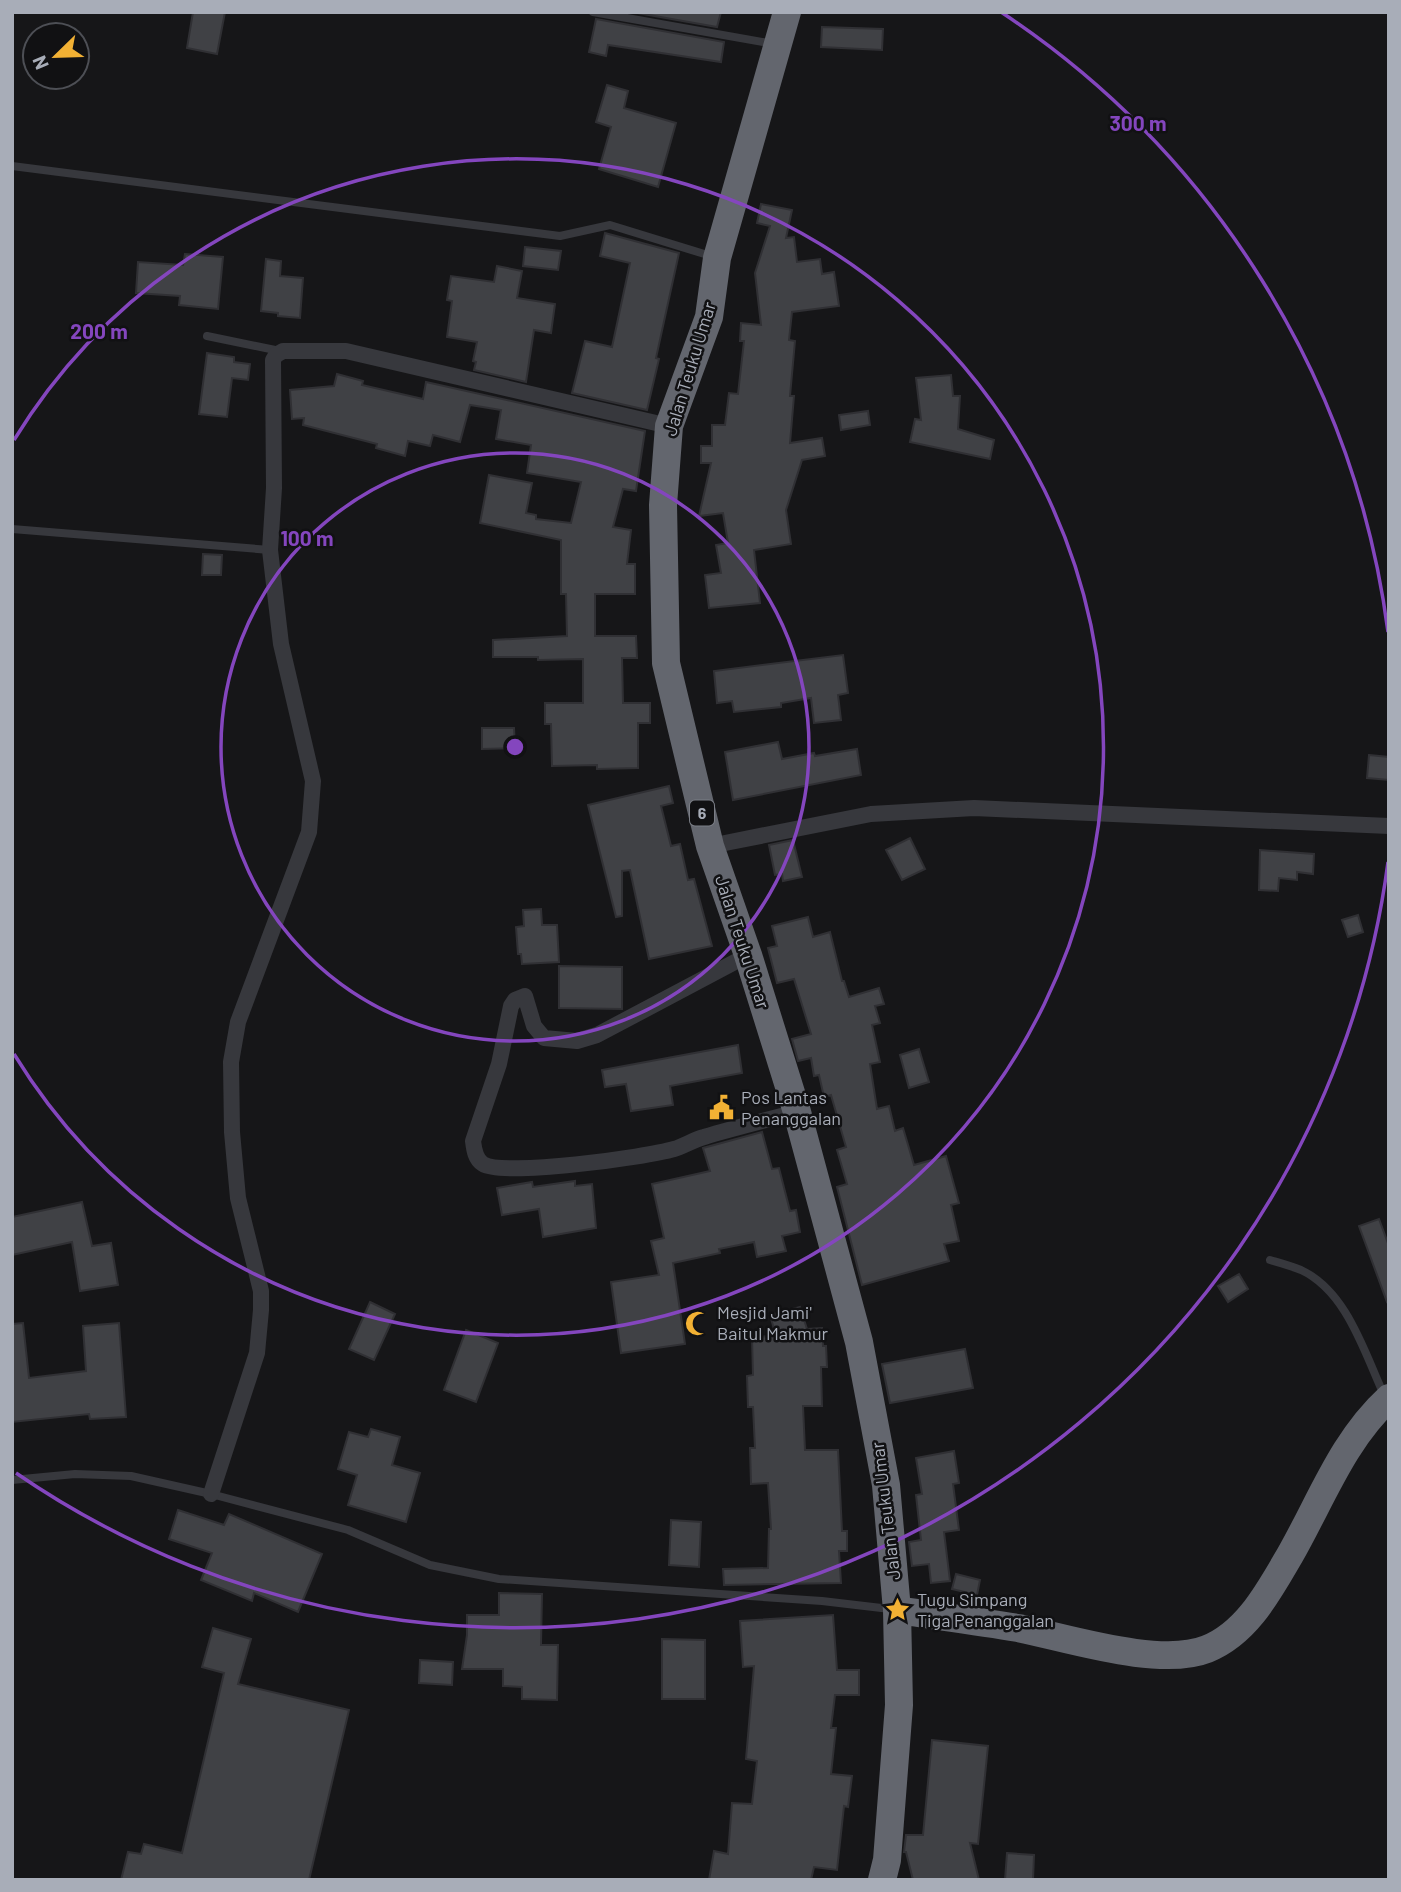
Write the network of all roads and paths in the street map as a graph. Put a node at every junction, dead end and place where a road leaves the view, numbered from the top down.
1 (593, 12) edge
2 (787, 12) edge
3 (777, 45) junction
4 (12, 166) edge
5 (717, 258) junction
6 (207, 336) dead end
7 (283, 351) junction
8 (669, 426) junction
9 (12, 529) edge
10 (270, 550) junction
11 (1389, 826) edge
12 (710, 846) junction
13 (748, 955) junction
14 (797, 1112) junction
15 (1270, 1260) dead end
16 (1387, 1399) edge
17 (12, 1480) edge
18 (211, 1494) junction
19 (897, 1610) junction
20 (882, 1880) edge

1 - 3 lane
2 - 3 highway, Jalan Teuku Umar / 6
3 - 5 highway, Jalan Teuku Umar / 6
4 - 5 lane
5 - 8 highway, Jalan Teuku Umar / 6
6 - 7 lane
7 - 8 street
7 - 10 street
8 - 12 highway, Jalan Teuku Umar / 6
9 - 10 lane
10 - 18 street
11 - 12 street
12 - 13 highway, Jalan Teuku Umar / 6
13 - 14 highway, Jalan Teuku Umar / 6
13 - 14 street
14 - 19 highway, Jalan Teuku Umar / 6
15 - 16 lane
16 - 19 highway
17 - 18 lane
18 - 19 lane
19 - 20 highway, Jalan Teuku Umar

